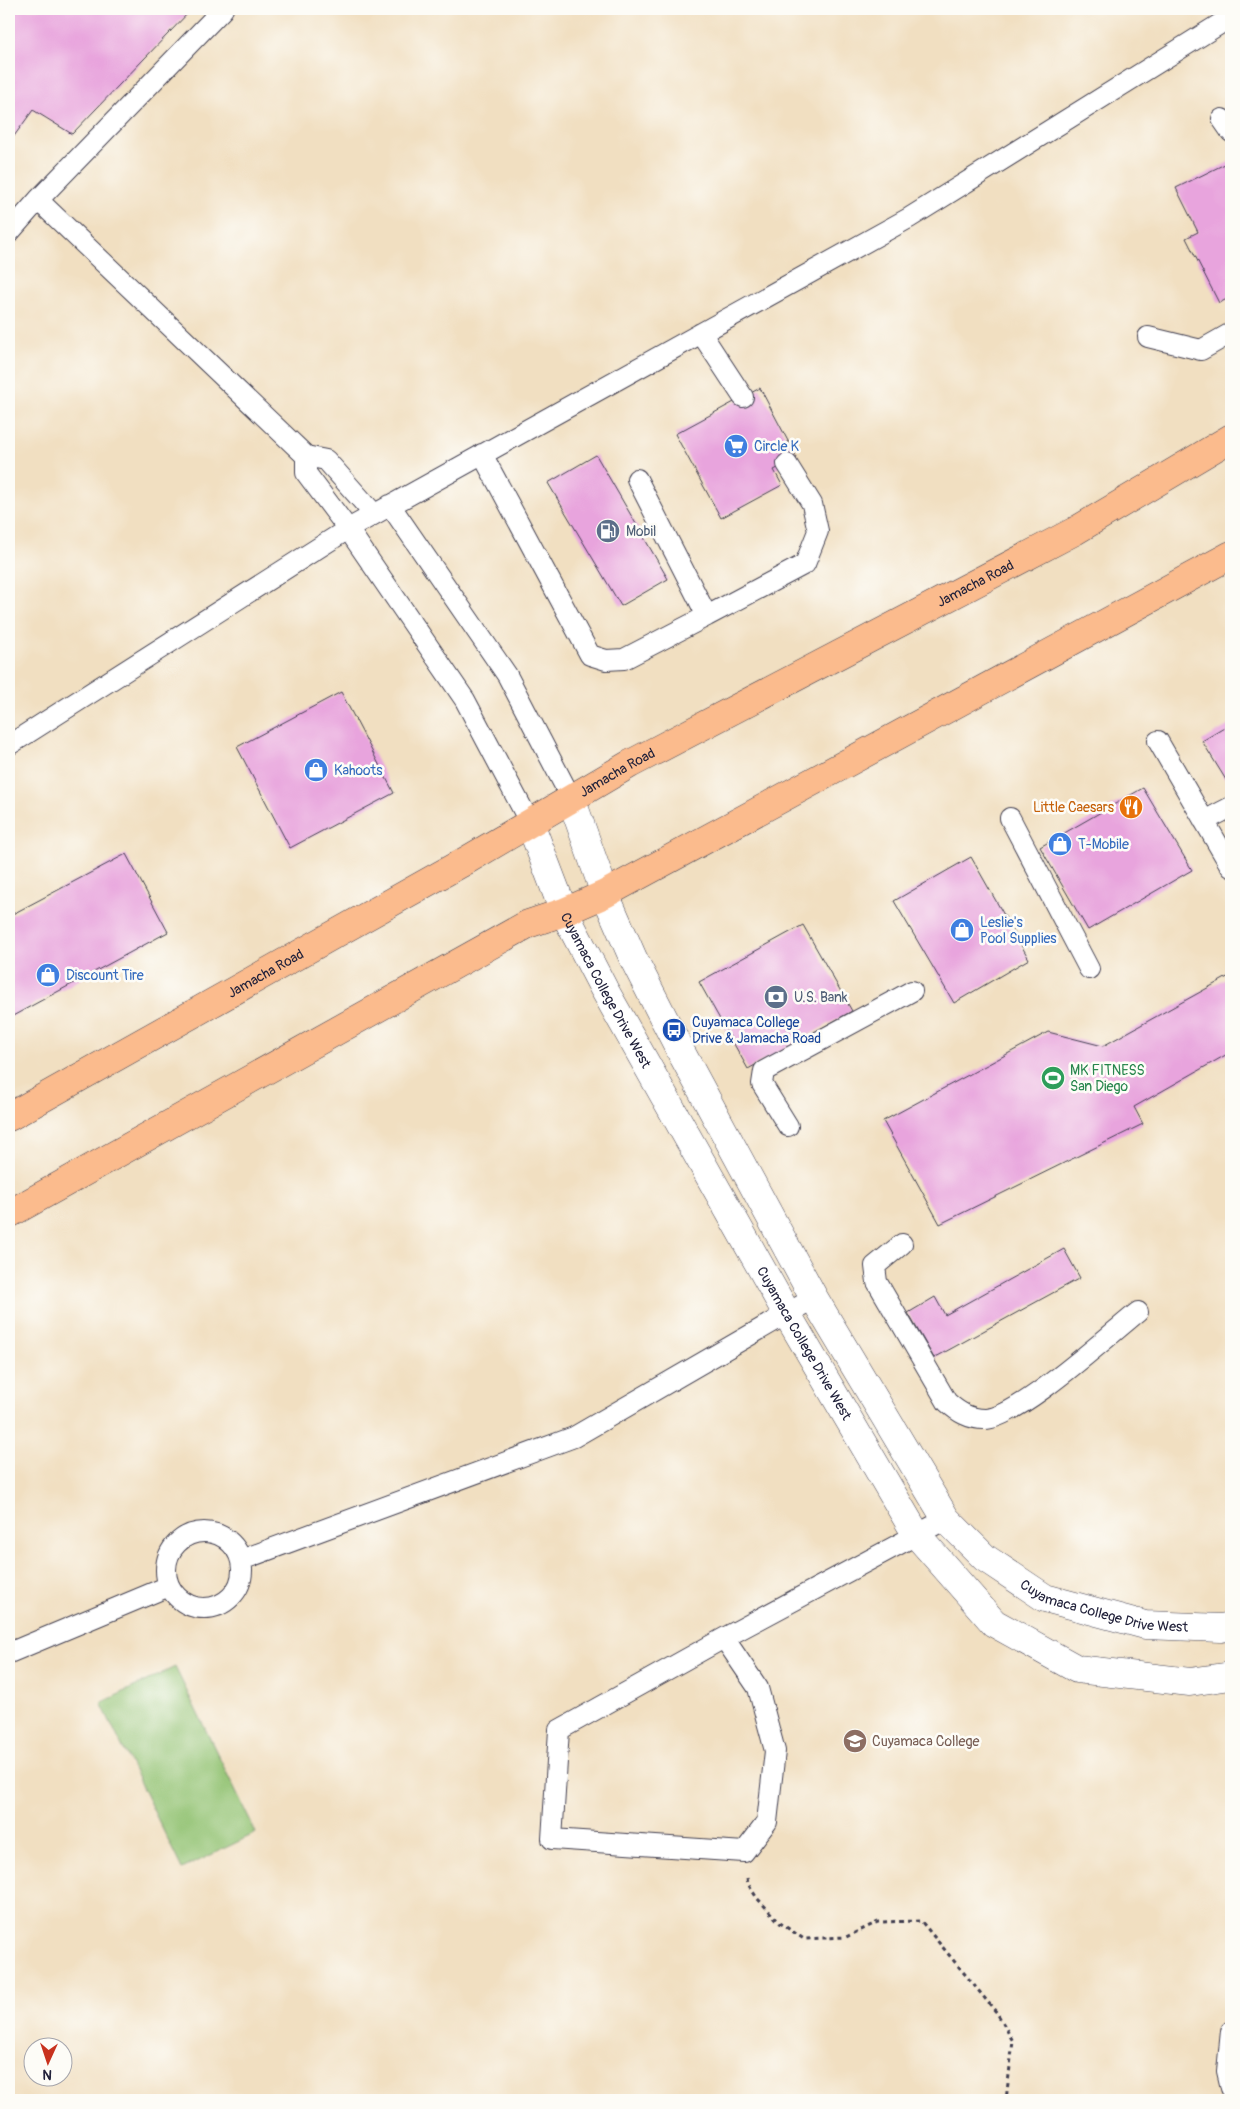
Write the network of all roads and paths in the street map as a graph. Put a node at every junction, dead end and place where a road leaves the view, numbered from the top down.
1 (223, 9) edge
2 (1231, 16) edge
3 (38, 200) junction
4 (9, 233) edge
5 (702, 333) junction
6 (1231, 333) edge
7 (1148, 337) dead end
8 (743, 398) dead end
9 (1231, 438) edge
10 (482, 454) junction
11 (306, 456) junction
12 (787, 464) dead end
13 (637, 479) dead end
14 (382, 510) junction
15 (348, 529) junction
16 (1231, 555) edge
17 (707, 616) junction
18 (1158, 741) dead end
19 (9, 746) edge
20 (571, 798) junction
21 (1231, 806) edge
22 (1010, 818) dead end
23 (1204, 821) junction
24 (530, 823) junction
25 (1231, 866) edge
26 (605, 894) junction
27 (564, 912) junction
28 (1089, 969) dead end
29 (912, 991) dead end
30 (9, 1117) edge
31 (788, 1126) dead end
32 (9, 1214) edge
33 (902, 1244) dead end
34 (814, 1298) junction
35 (1138, 1312) dead end
36 (787, 1314) junction
37 (946, 1519) junction
38 (916, 1534) junction
39 (241, 1560) junction
40 (169, 1586) junction
41 (1231, 1626) edge
42 (724, 1638) junction
43 (9, 1653) edge
44 (1231, 1676) edge
45 (744, 1852) junction
46 (1231, 2031) edge
47 (1231, 2088) edge
48 (1006, 2100) edge

1 - 3 lane
2 - 5 lane
3 - 4 lane
3 - 11 lane
5 - 8 lane
5 - 10 lane
6 - 7 lane
9 - 20 main road, Jamacha Road
10 - 14 lane
10 - 17 lane
11 - 14 lane
11 - 15 lane
12 - 17 lane
13 - 17 lane
14 - 15 lane
14 - 20 lane
15 - 19 lane
15 - 24 lane
16 - 26 main road
18 - 23 lane
20 - 24 main road, Jamacha Road
20 - 26 street, Cuyamaca College Drive West
21 - 23 lane
22 - 28 lane
23 - 25 lane
24 - 27 street, Cuyamaca College Drive West
24 - 30 main road, Jamacha Road
26 - 27 main road
26 - 34 street, Cuyamaca College Drive West
27 - 32 main road
27 - 36 street, Cuyamaca College Drive West
29 - 31 lane
33 - 35 lane
34 - 36 lane
34 - 37 street, Cuyamaca College Drive West
36 - 38 street, Cuyamaca College Drive West
36 - 39 lane
37 - 38 lane
37 - 41 street, Cuyamaca College Drive West
38 - 42 lane
38 - 44 street, Cuyamaca College Drive West
39 - 40 lane
39 - 40 lane
40 - 43 lane
42 - 45 lane
42 - 45 lane
45 - 48 path
46 - 47 lane

